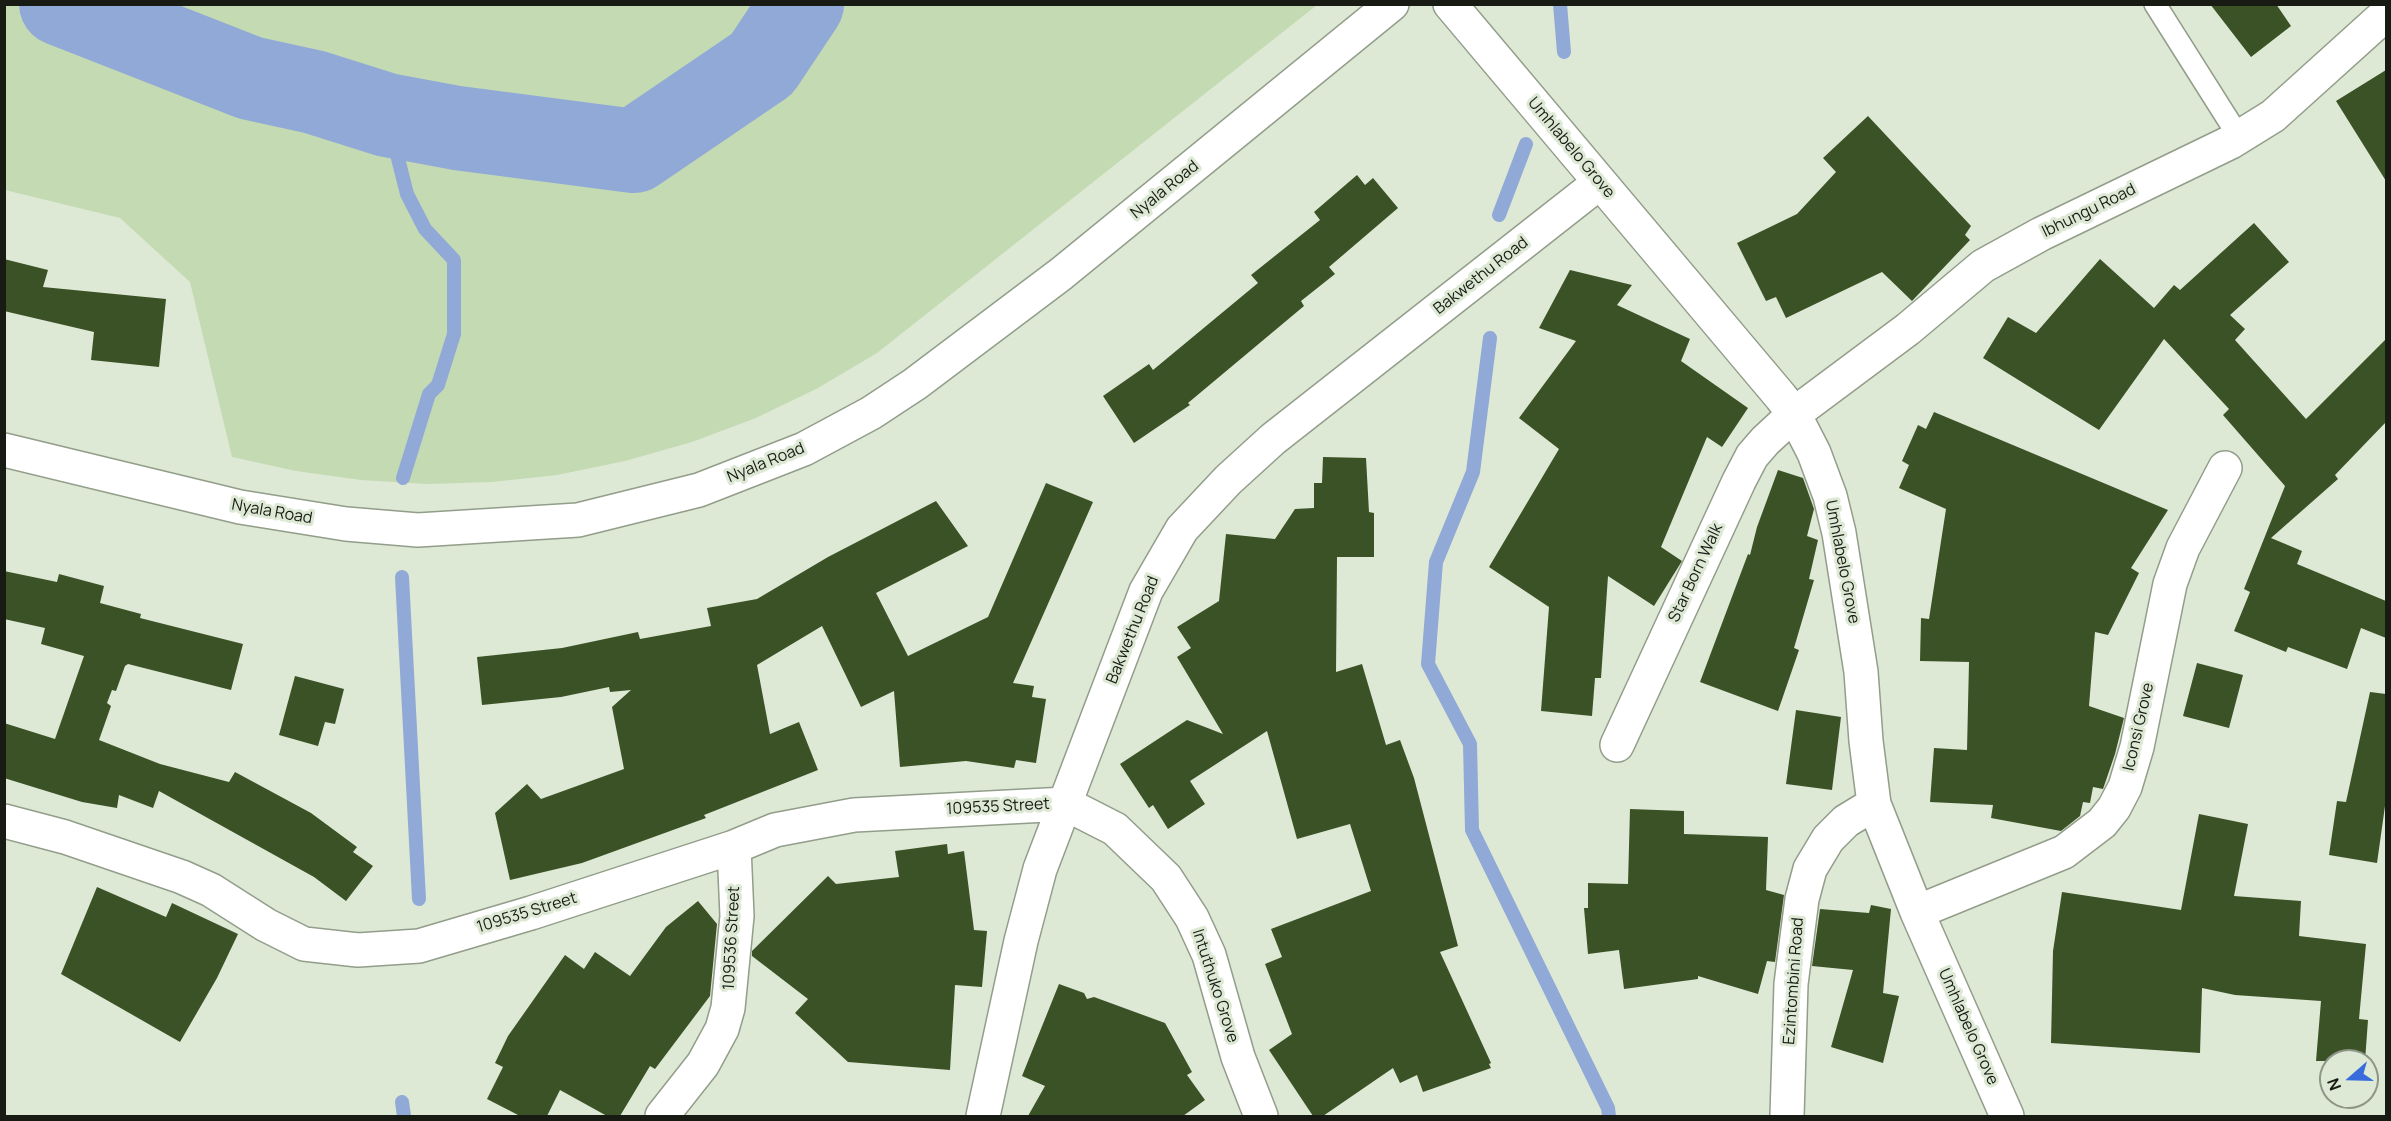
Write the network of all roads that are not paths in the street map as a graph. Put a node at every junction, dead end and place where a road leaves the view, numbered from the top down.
1 (1392, 4) edge
2 (1450, 4) edge
3 (2156, 4) edge
4 (2386, 14) edge
5 (2239, 137) junction
6 (1599, 183) junction
7 (1794, 414) junction
8 (4, 450) edge
9 (2225, 468) dead end
10 (1617, 745) dead end
11 (1066, 804) junction
12 (1875, 804) junction
13 (4, 821) edge
14 (734, 847) junction
15 (1917, 912) junction
16 (662, 1116) edge
17 (983, 1116) edge
18 (1261, 1116) edge
19 (1786, 1116) edge
20 (2007, 1116) edge

1 - 8 street, Nyala Road
2 - 6 street, Umhlabelo Grove
3 - 5 lane
4 - 5 street, Ibhungu Road
5 - 7 street, Ibhungu Road
6 - 7 street, Umhlabelo Grove
6 - 11 street, Bakwethu Road
7 - 10 street, Star Born Walk
7 - 12 street, Umhlabelo Grove
9 - 15 street, Iconsi Grove
11 - 14 street, 109535 Street
11 - 17 street, Bakwethu Road
11 - 18 street, Intuthuko Grove
12 - 15 street, Umhlabelo Grove
12 - 19 street, Ezintombini Road
13 - 14 street, 109535 Street
14 - 16 street, 109536 Street
15 - 20 street, Umhlabelo Grove

